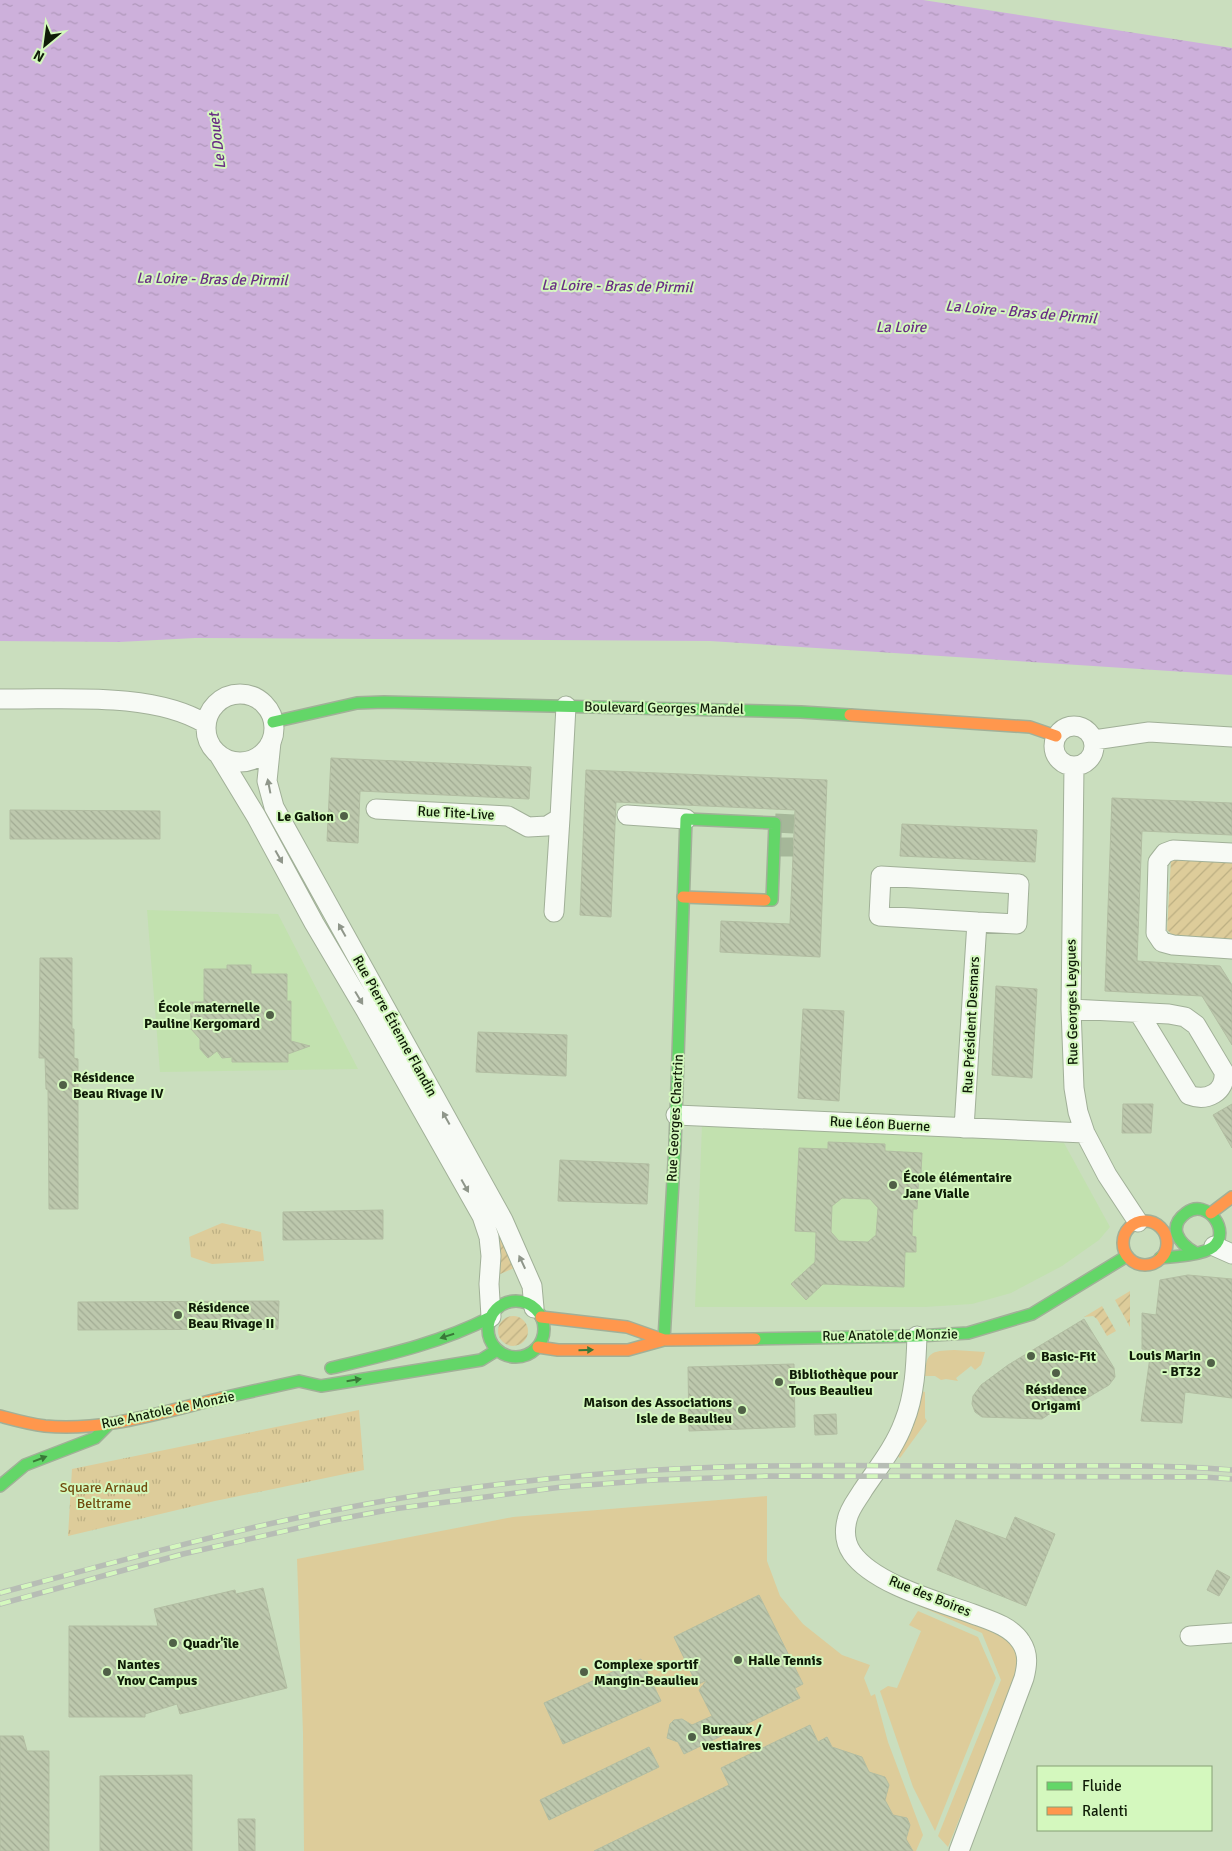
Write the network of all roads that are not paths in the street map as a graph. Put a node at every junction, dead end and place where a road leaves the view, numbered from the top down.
1 (0, 699) edge
2 (566, 706) junction
3 (273, 722) junction
4 (206, 724) junction
5 (1056, 736) junction
6 (1232, 737) edge
7 (1094, 740) junction
8 (271, 742) junction
9 (219, 755) junction
10 (1074, 766) junction
11 (376, 809) dead end
12 (627, 815) dead end
13 (560, 818) junction
14 (686, 819) junction
15 (1232, 853) edge
16 (683, 897) junction
17 (554, 912) dead end
18 (977, 922) junction
19 (1232, 949) edge
20 (1071, 1009) junction
21 (1139, 1013) junction
22 (676, 1115) junction
23 (964, 1128) junction
24 (1085, 1133) junction
25 (1232, 1197) edge
26 (1211, 1213) junction
27 (1180, 1217) junction
28 (1138, 1222) junction
29 (1157, 1224) junction
30 (1214, 1246) junction
31 (1194, 1252) junction
32 (1232, 1254) edge
33 (1127, 1256) junction
34 (1160, 1258) junction
35 (537, 1312) junction
36 (491, 1317) junction
37 (917, 1336) junction
38 (664, 1340) junction
39 (538, 1347) junction
40 (497, 1350) junction
41 (306, 1382) junction
42 (0, 1416) edge
43 (109, 1424) junction
44 (0, 1486) edge
45 (1232, 1633) edge
46 (1190, 1636) dead end
47 (959, 1851) edge

1 - 4 street
2 - 3 street, Boulevard Georges Mandel
2 - 5 street, Boulevard Georges Mandel
2 - 13 street
3 - 4 street
3 - 8 street
4 - 9 street
5 - 7 street
5 - 10 street
6 - 7 street
7 - 10 street
8 - 9 street
35 -> 8 street, Rue Pierre Étienne Flandin
9 -> 36 street, Rue Pierre Étienne Flandin
10 - 20 street, Rue Georges Leygues
11 - 13 street, Rue Tite-Live
12 - 14 street
13 - 17 street
14 - 16 street, Rue Georges Chartrin
14 - 16 street
15 - 19 street
16 - 22 street, Rue Georges Chartrin
18 - 18 street
18 - 23 street, Rue Président Desmars
20 - 21 street
20 - 24 street, Rue Georges Leygues
21 - 21 street
22 - 23 street, Rue Léon Buerne
22 - 38 street, Rue Georges Chartrin
23 - 24 street, Rue Léon Buerne
24 - 28 street, Rue Georges Leygues
25 - 26 street
26 - 27 street
26 - 30 street
27 - 29 street
27 - 31 street
28 - 29 street
28 - 33 street
29 - 34 street
30 - 31 street
30 - 32 street
31 - 34 street
33 - 34 street
33 - 37 street, Rue Anatole de Monzie
35 - 36 street
35 - 38 street, Rue Anatole de Monzie
35 - 39 street
36 - 40 street
36 -> 41 street, Rue Anatole de Monzie
37 - 38 street, Rue Anatole de Monzie
37 - 47 street, Rue des Boires
39 -> 38 street, Rue Anatole de Monzie
39 - 40 street
41 -> 40 street, Rue Anatole de Monzie
41 - 43 street, Rue Anatole de Monzie
42 - 43 street, Rue Anatole de Monzie
44 -> 43 street
45 - 46 street

